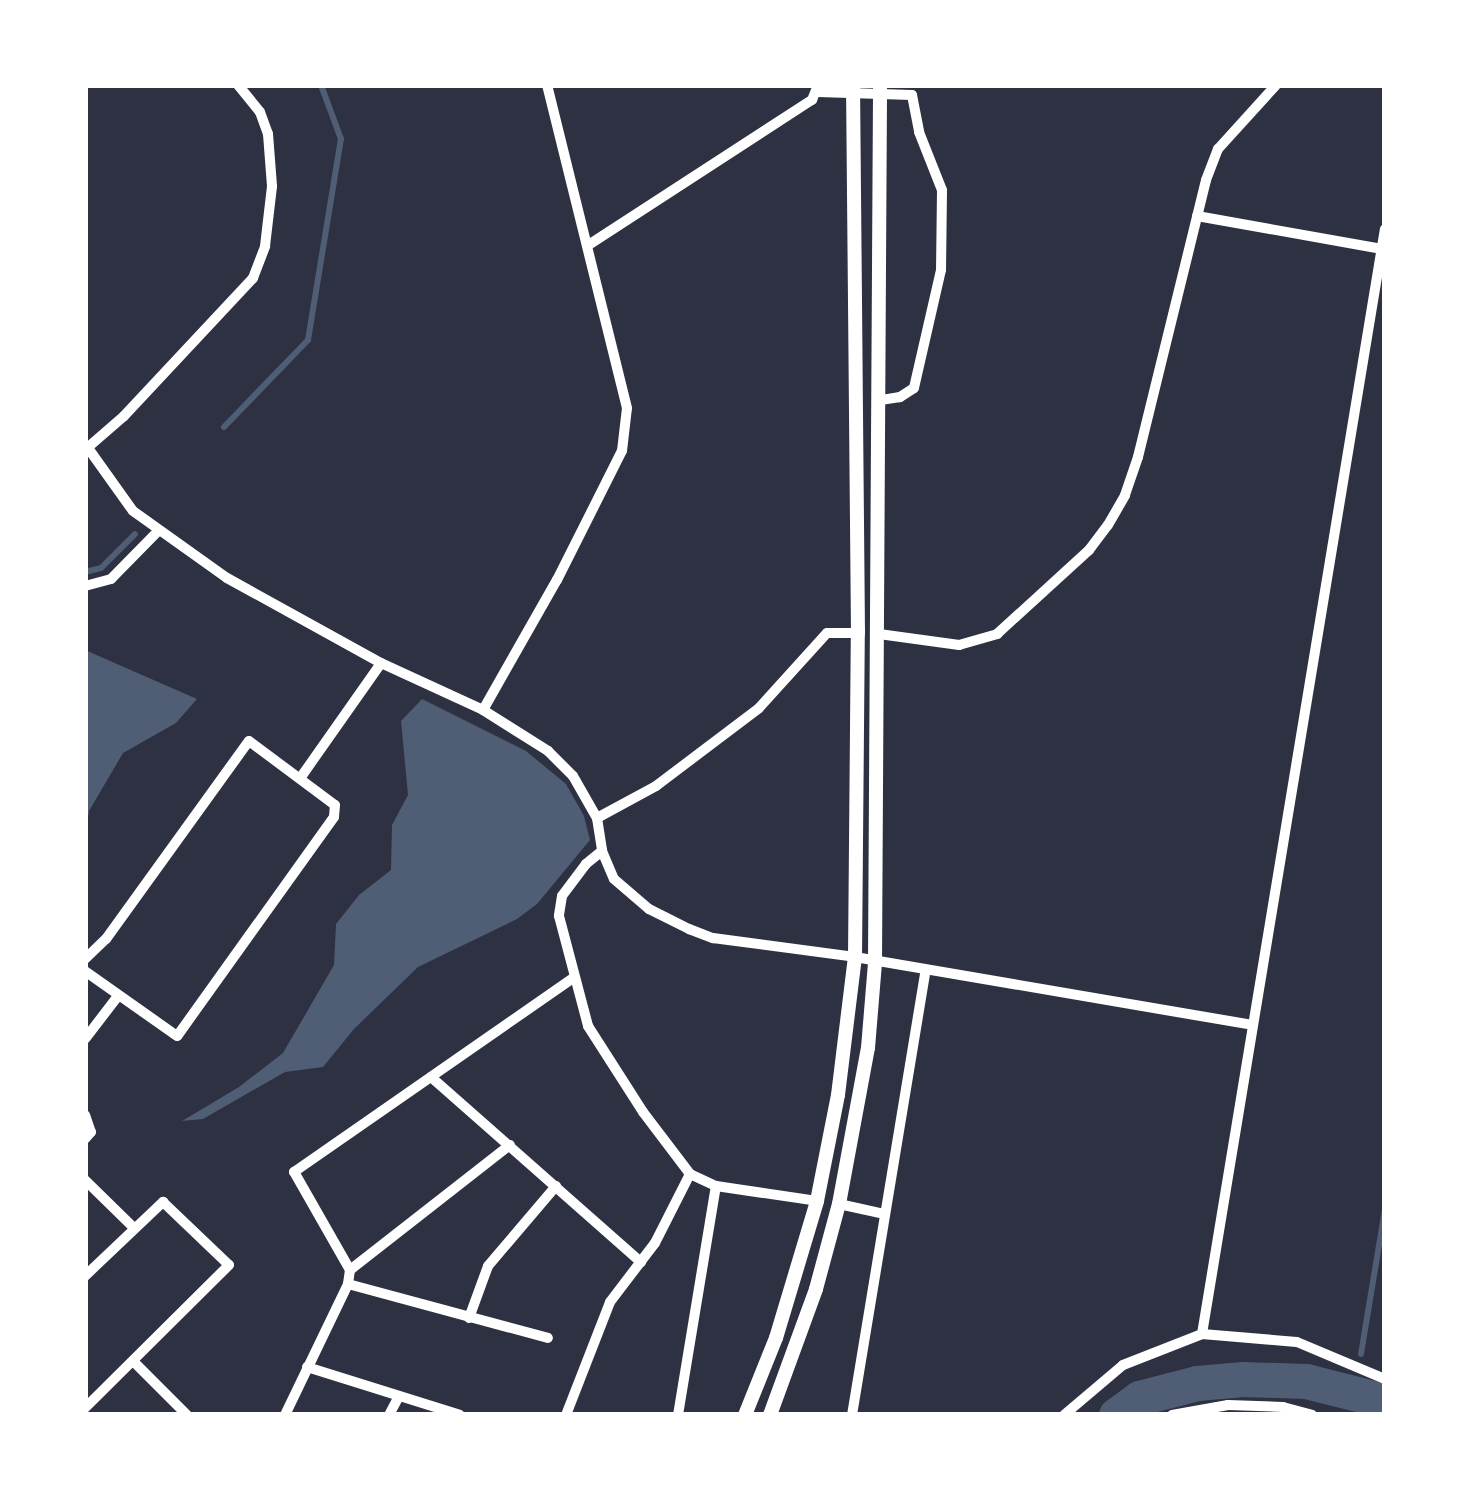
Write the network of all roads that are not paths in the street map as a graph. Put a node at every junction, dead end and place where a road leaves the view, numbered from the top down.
1 (238, 85) edge
2 (547, 85) edge
3 (1276, 85) edge
4 (818, 89) edge
5 (853, 89) edge
6 (880, 89) edge
7 (1197, 216) junction
8 (1385, 229) edge
9 (590, 244) junction
10 (1382, 248) junction
11 (880, 400) junction
12 (87, 448) edge
13 (158, 532) junction
14 (85, 586) edge
15 (858, 633) junction
16 (879, 634) junction
17 (381, 663) junction
18 (483, 710) junction
19 (301, 778) junction
20 (597, 818) junction
21 (602, 852) junction
22 (854, 957) junction
23 (85, 958) edge
24 (876, 962) junction
25 (85, 970) edge
26 (925, 972) junction
27 (572, 979) junction
28 (118, 996) junction
29 (1252, 1025) junction
30 (85, 1039) edge
31 (431, 1077) junction
32 (85, 1115) edge
33 (85, 1138) edge
34 (510, 1145) junction
35 (690, 1174) junction
36 (85, 1180) edge
37 (556, 1186) junction
38 (716, 1186) junction
39 (817, 1200) junction
40 (840, 1204) junction
41 (885, 1214) junction
42 (134, 1228) junction
43 (641, 1262) junction
44 (350, 1270) junction
45 (85, 1276) edge
46 (348, 1284) junction
47 (469, 1318) junction
48 (1202, 1334) junction
49 (548, 1338) dead end
50 (133, 1361) junction
51 (307, 1366) junction
52 (1385, 1379) edge
53 (399, 1396) junction
54 (85, 1408) edge
55 (186, 1415) edge
56 (285, 1415) edge
57 (389, 1415) edge
58 (460, 1415) edge
59 (566, 1415) edge
60 (678, 1415) edge
61 (745, 1415) edge
62 (770, 1415) edge
63 (852, 1415) edge
64 (1064, 1415) edge
65 (1172, 1415) edge
66 (1312, 1415) edge

1 - 12 street
2 - 9 street
3 - 7 street
4 - 5 street
4 - 9 street
5 - 6 street
5 - 15 street
6 - 11 street
6 - 11 street
7 - 10 street
7 - 16 street
8 - 10 street
9 - 18 street
10 - 29 street
11 - 16 street
12 - 13 street
13 - 14 street
13 - 17 street
15 - 20 street
15 - 22 street
16 - 24 street
17 - 18 street
17 - 19 street
18 - 20 street
19 - 23 street
19 - 28 street
20 - 21 street
21 - 22 street
21 - 27 street
22 - 24 street
22 - 39 street
24 - 26 street
24 - 40 street
25 - 28 street
26 - 29 street
26 - 41 street
27 - 31 street
27 - 35 street
28 - 30 street
29 - 48 street
31 - 34 street
31 - 44 street
32 - 33 street
34 - 37 street
34 - 44 street
35 - 38 street
35 - 43 street
36 - 42 street
37 - 43 street
37 - 47 street
38 - 39 street
38 - 60 street
39 - 61 street
40 - 41 street
40 - 62 street
41 - 63 street
42 - 45 street
42 - 50 street
43 - 59 street
44 - 46 street
46 - 47 street
46 - 51 street
47 - 49 street
48 - 52 street
48 - 64 street
50 - 54 street
50 - 55 street
51 - 53 street
51 - 56 street
53 - 57 street
53 - 58 street
65 - 66 street

